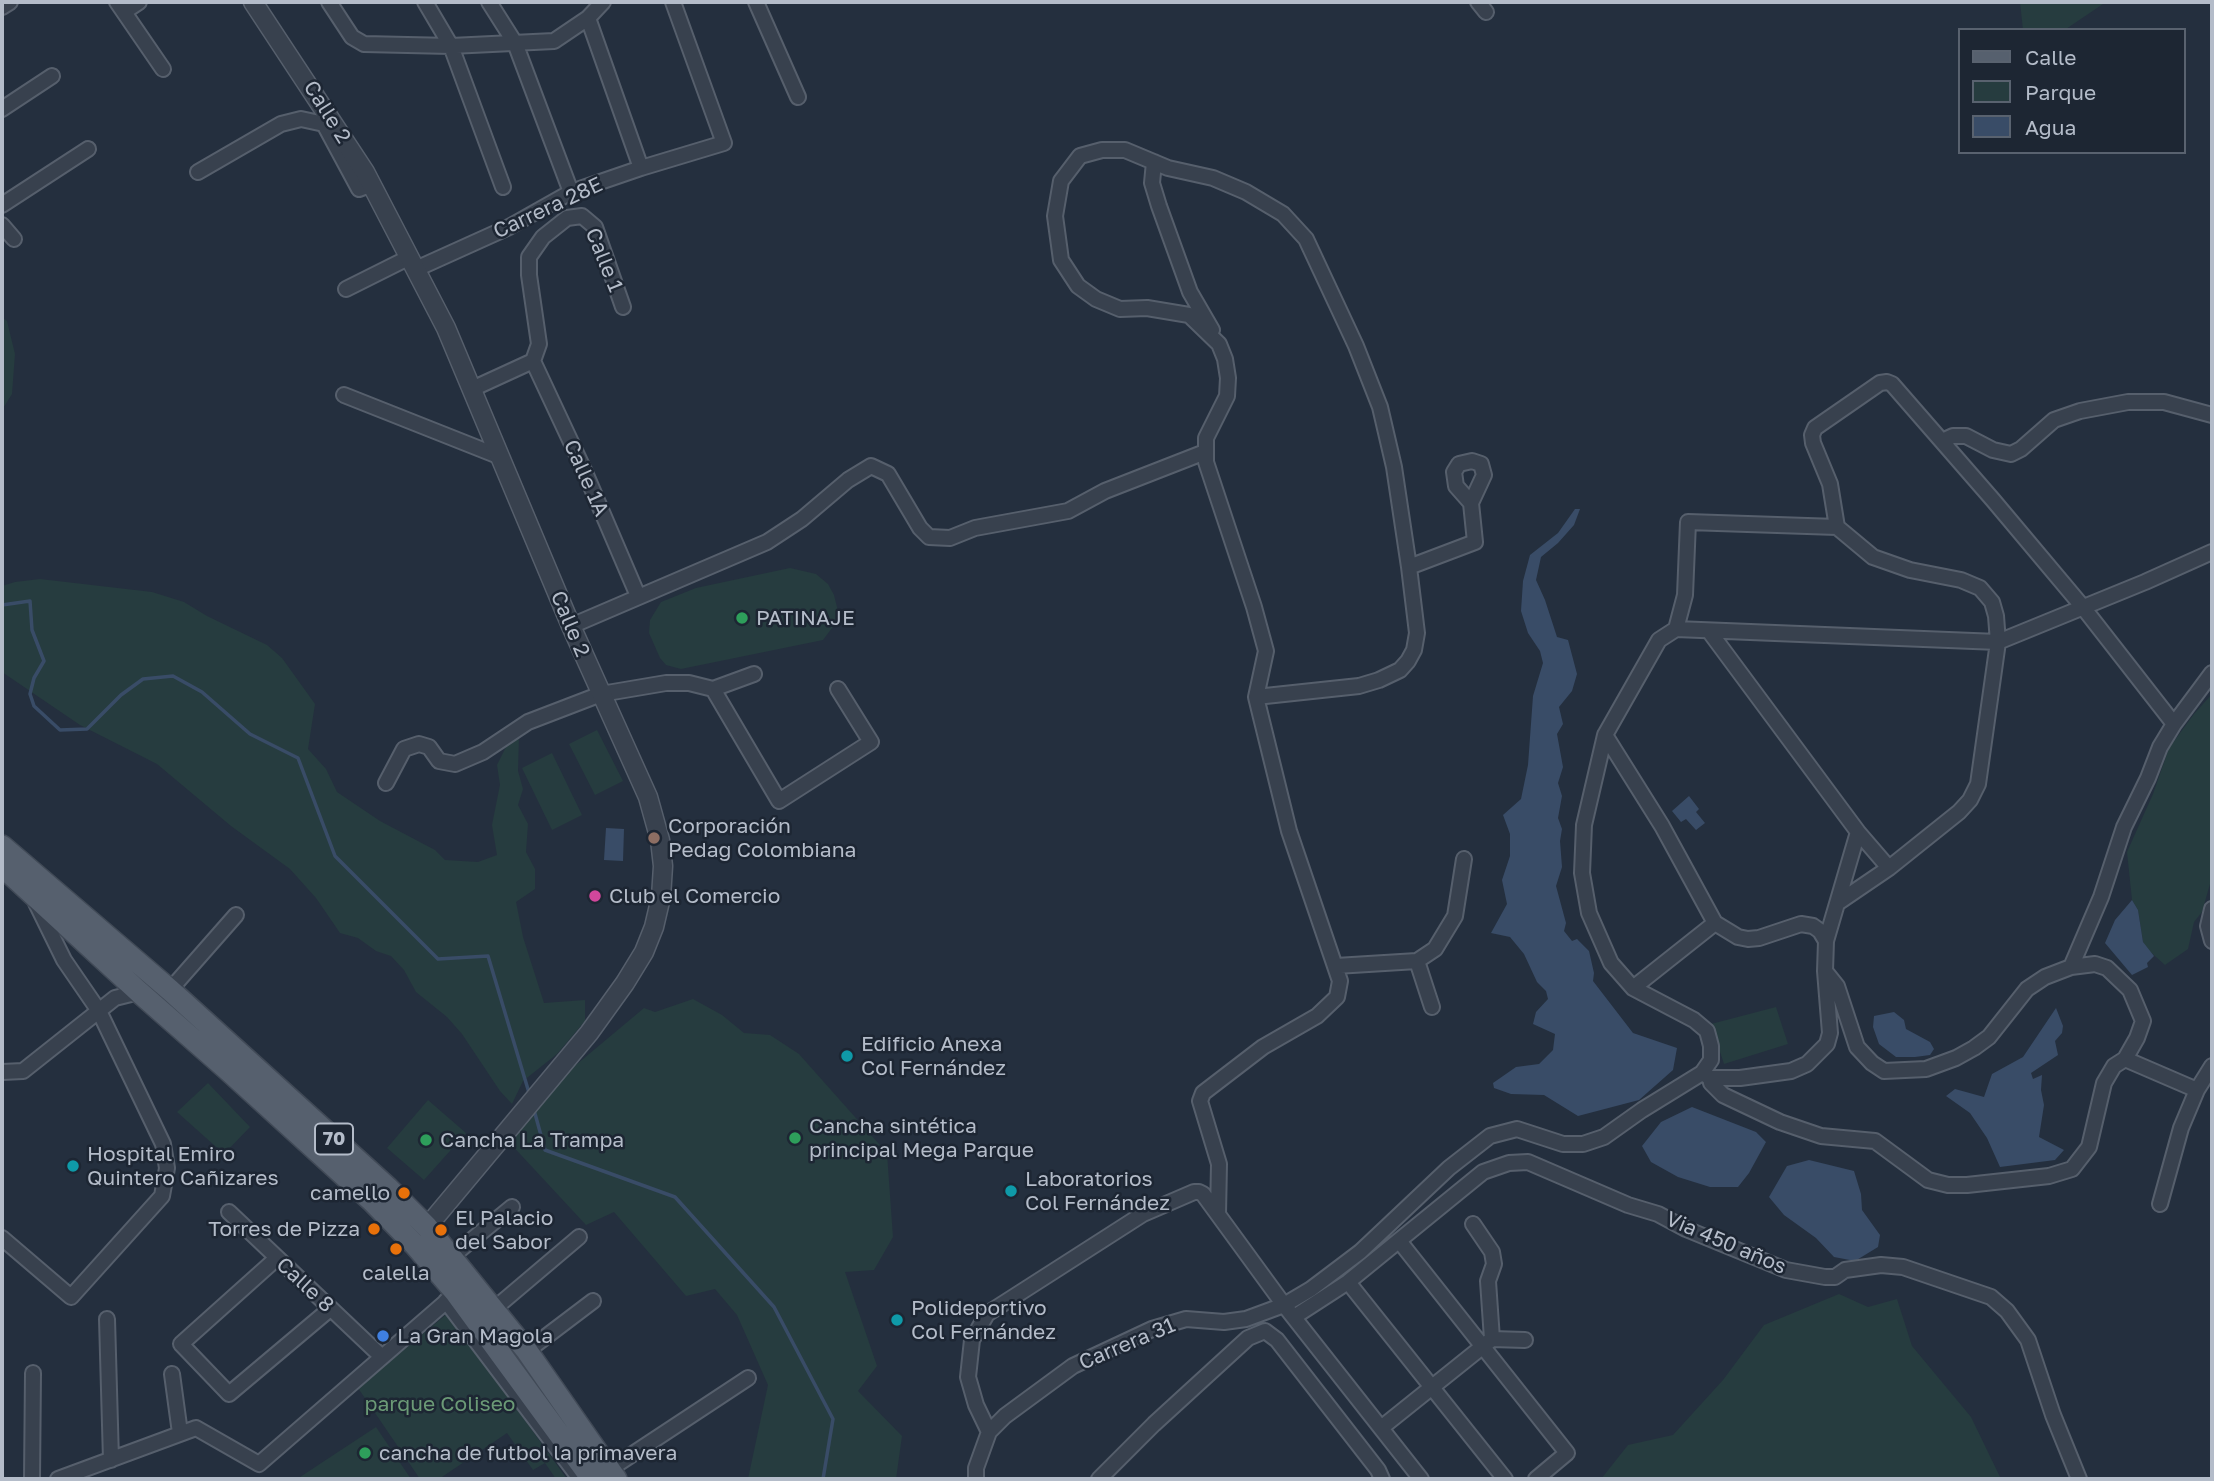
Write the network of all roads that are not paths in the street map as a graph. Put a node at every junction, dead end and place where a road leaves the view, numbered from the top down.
1 (10, 2) edge
2 (139, 2) edge
3 (253, 2) edge
4 (329, 2) edge
5 (425, 2) edge
6 (489, 2) edge
7 (602, 2) edge
8 (673, 2) edge
9 (756, 2) edge
10 (2, 7) edge
11 (121, 7) edge
12 (588, 18) junction
13 (515, 43) junction
14 (451, 46) junction
15 (163, 69) dead end
16 (52, 76) dead end
17 (798, 96) dead end
18 (2, 110) edge
19 (88, 149) dead end
20 (1154, 162) junction
21 (641, 168) junction
22 (198, 172) dead end
23 (363, 177) junction
24 (503, 187) dead end
25 (571, 192) junction
26 (2, 205) edge
27 (2, 225) edge
28 (14, 239) dead end
29 (413, 263) junction
30 (346, 289) dead end
31 (623, 307) dead end
32 (1219, 344) junction
33 (533, 361) junction
34 (472, 389) junction
35 (344, 395) dead end
36 (2212, 415) edge
37 (1942, 441) junction
38 (1205, 452) junction
39 (498, 456) junction
40 (1471, 503) dead end
41 (1837, 527) junction
42 (2212, 552) edge
43 (1409, 567) junction
44 (638, 596) junction
45 (2082, 606) junction
46 (571, 626) junction
47 (1676, 629) junction
48 (1709, 631) junction
49 (1998, 642) junction
50 (2212, 673) edge
51 (754, 674) dead end
52 (713, 689) junction
53 (838, 689) dead end
54 (601, 694) junction
55 (1256, 697) junction
56 (2174, 724) junction
57 (1605, 735) junction
58 (386, 783) dead end
59 (1858, 832) junction
60 (2, 846) edge
61 (1464, 859) dead end
62 (2, 866) edge
63 (1889, 868) junction
64 (31, 893) junction
65 (1839, 902) junction
66 (2212, 909) edge
67 (236, 915) dead end
68 (1715, 923) junction
69 (1826, 941) junction
70 (2212, 941) edge
71 (1417, 961) junction
72 (1336, 966) junction
73 (2071, 967) junction
74 (1825, 971) junction
75 (1633, 988) junction
76 (170, 990) junction
77 (139, 992) junction
78 (1432, 1007) dead end
79 (99, 1011) junction
80 (2125, 1059) junction
81 (2212, 1066) edge
82 (2, 1072) edge
83 (1706, 1076) junction
84 (2197, 1090) junction
85 (2160, 1204) dead end
86 (512, 1207) dead end
87 (229, 1212) dead end
88 (1218, 1214) junction
89 (1473, 1224) dead end
90 (428, 1227) junction
91 (579, 1237) dead end
92 (2, 1238) edge
93 (1400, 1242) junction
94 (451, 1257) junction
95 (277, 1258) junction
96 (1348, 1282) junction
97 (451, 1297) junction
98 (593, 1301) dead end
99 (1284, 1305) junction
100 (330, 1309) junction
101 (494, 1309) junction
102 (1294, 1317) junction
103 (107, 1319) dead end
104 (1525, 1340) dead end
105 (1487, 1343) junction
106 (527, 1351) junction
107 (382, 1357) junction
108 (33, 1373) dead end
109 (172, 1374) dead end
110 (748, 1378) dead end
111 (1432, 1388) junction
112 (1381, 1428) junction
113 (989, 1432) junction
114 (180, 1433) junction
115 (111, 1460) junction
116 (606, 1476) edge
117 (32, 1479) edge
118 (58, 1479) edge
119 (580, 1479) edge
120 (976, 1479) edge
121 (1099, 1479) edge
122 (1382, 1479) edge
123 (1421, 1479) edge
124 (1505, 1479) edge
125 (1536, 1479) edge
126 (2079, 1479) edge

1 - 10 street
2 - 11 street
3 - 23 street, Calle 2
4 - 14 street
5 - 14 street
6 - 13 street
7 - 12 street
8 - 21 street, Carrera 28E
9 - 17 street
11 - 15 street
12 - 13 street
12 - 21 street
13 - 14 street
13 - 25 street
14 - 24 street
16 - 18 street
19 - 26 street
20 - 32 street
20 - 32 street
20 - 43 street
21 - 25 street, Carrera 28E
22 - 23 street
23 - 29 street, Calle 2
25 - 29 street, Carrera 28E
27 - 28 street
29 - 30 street, Carrera 28E
29 - 34 street, Calle 2
31 - 33 street, Calle 1
32 - 38 street
33 - 34 street
33 - 44 street, Calle 1A
34 - 39 street, Calle 2
35 - 39 street
36 - 37 street
37 - 41 street
37 - 45 street
38 - 44 street
38 - 55 street
39 - 46 street, Calle 2
40 - 43 street
41 - 47 street
41 - 49 street
42 - 45 street
43 - 55 street
44 - 46 street
45 - 49 street
45 - 56 street
46 - 54 street, Calle 2
47 - 48 street
47 - 57 street
48 - 49 street
48 - 59 street
49 - 63 street
50 - 56 street
51 - 52 street
52 - 53 street
52 - 54 street
54 - 58 street
54 - 90 street, Calle 2
55 - 72 street
56 - 73 street
57 - 68 street
57 - 75 street
59 - 63 street
59 - 65 street
60 - 76 main road, 70
61 - 71 street
62 - 64 main road, 70
63 - 65 street
64 - 77 main road, 70
64 - 79 street
65 - 69 street
66 - 70 street
67 - 76 street
68 - 69 street
68 - 75 street
69 - 74 street
71 - 72 street
71 - 78 street
72 - 88 street
73 - 74 street
73 - 80 street
74 - 83 street
75 - 83 street
76 - 90 main road, 70
77 - 79 street
77 - 97 main road, 70
79 - 82 street
79 - 92 street
80 - 83 street
80 - 84 street
81 - 84 street
83 - 99 street, Carrera 31
84 - 85 street
86 - 94 street
87 - 95 street, Calle 8
88 - 99 street
88 - 113 street
89 - 105 street
90 - 94 main road, 70
91 - 101 street
93 - 96 street, Via 450 años
93 - 105 street
93 - 126 street, Via 450 años
94 - 101 main road, 70
95 - 100 street, Calle 8
95 - 100 street
96 - 102 street, Via 450 años
96 - 111 street
97 - 107 street
97 - 116 main road, 70
97 - 119 street
98 - 106 street
99 - 102 street
99 - 113 street, Carrera 31
100 - 107 street, Calle 8
101 - 106 main road, 70
102 - 112 street
103 - 115 street
104 - 105 street
105 - 111 street
105 - 125 street
106 - 116 main road, 70
107 - 114 street
108 - 117 street
109 - 114 street
110 - 116 street
111 - 112 street
111 - 124 street
112 - 123 street
113 - 120 street
114 - 115 street
115 - 118 street
121 - 122 street

